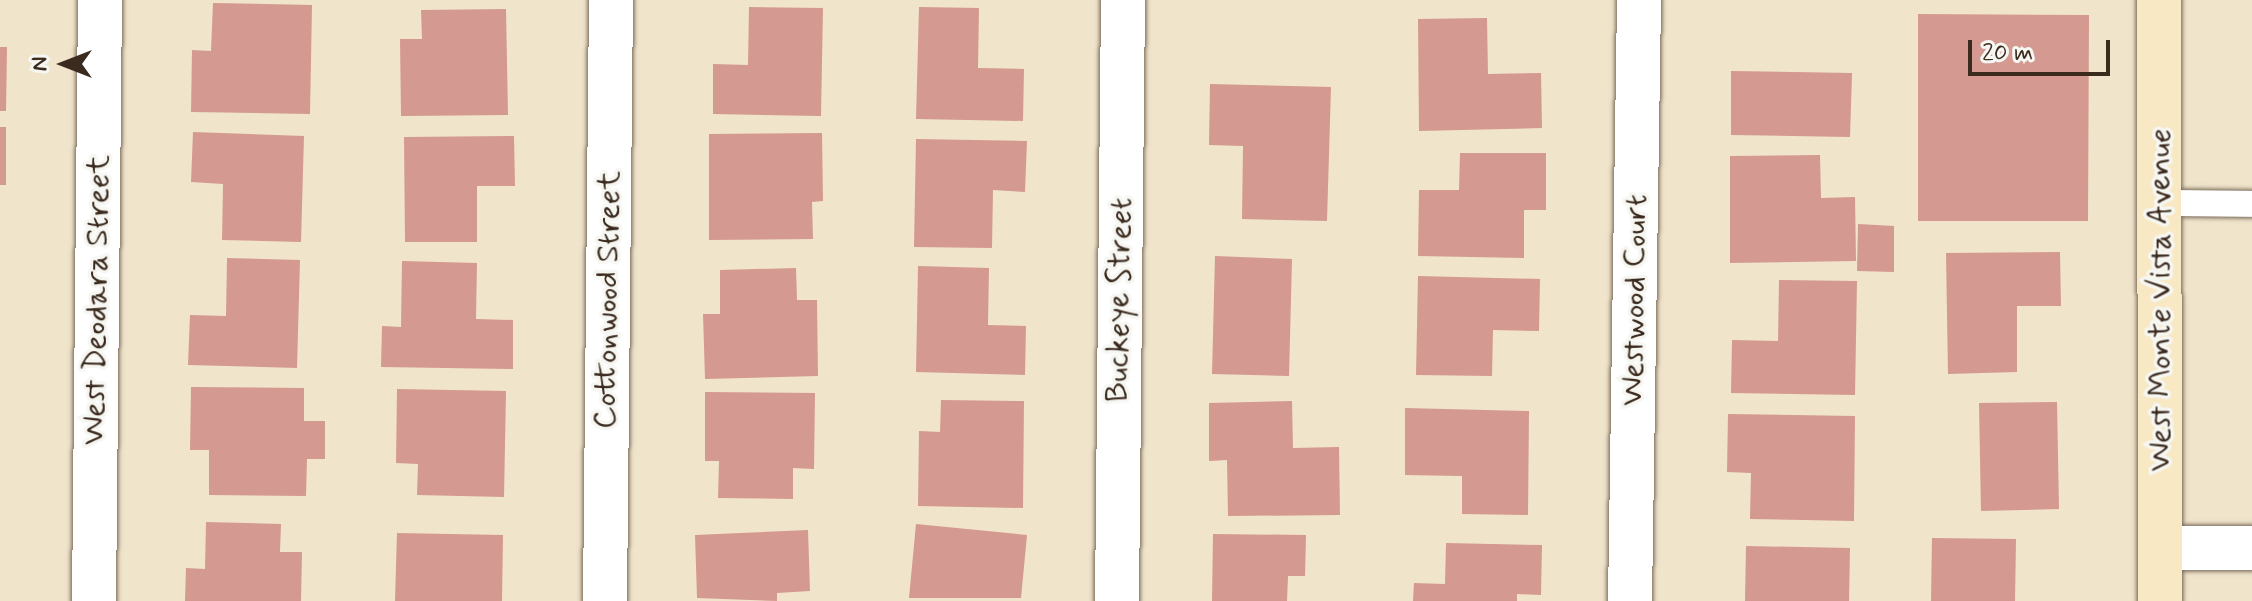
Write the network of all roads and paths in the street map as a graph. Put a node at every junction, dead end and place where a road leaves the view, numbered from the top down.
1 (100, 0) edge
2 (611, 0) edge
3 (1123, 0) edge
4 (1639, 0) edge
5 (2159, 0) edge
6 (2162, 203) junction
7 (2252, 204) edge
8 (2161, 548) junction
9 (2252, 548) edge
10 (94, 601) edge
11 (605, 601) edge
12 (1117, 601) edge
13 (1630, 601) edge
14 (2160, 601) edge

1 - 10 street, West Deodara Street
2 - 11 street, Cottonwood Street
3 - 12 street, Buckeye Street
4 - 13 street, Westwood Court
5 - 6 street, West Monte Vista Avenue
6 - 7 lane
6 - 8 street, West Monte Vista Avenue
8 - 9 street
8 - 14 street, West Monte Vista Avenue

